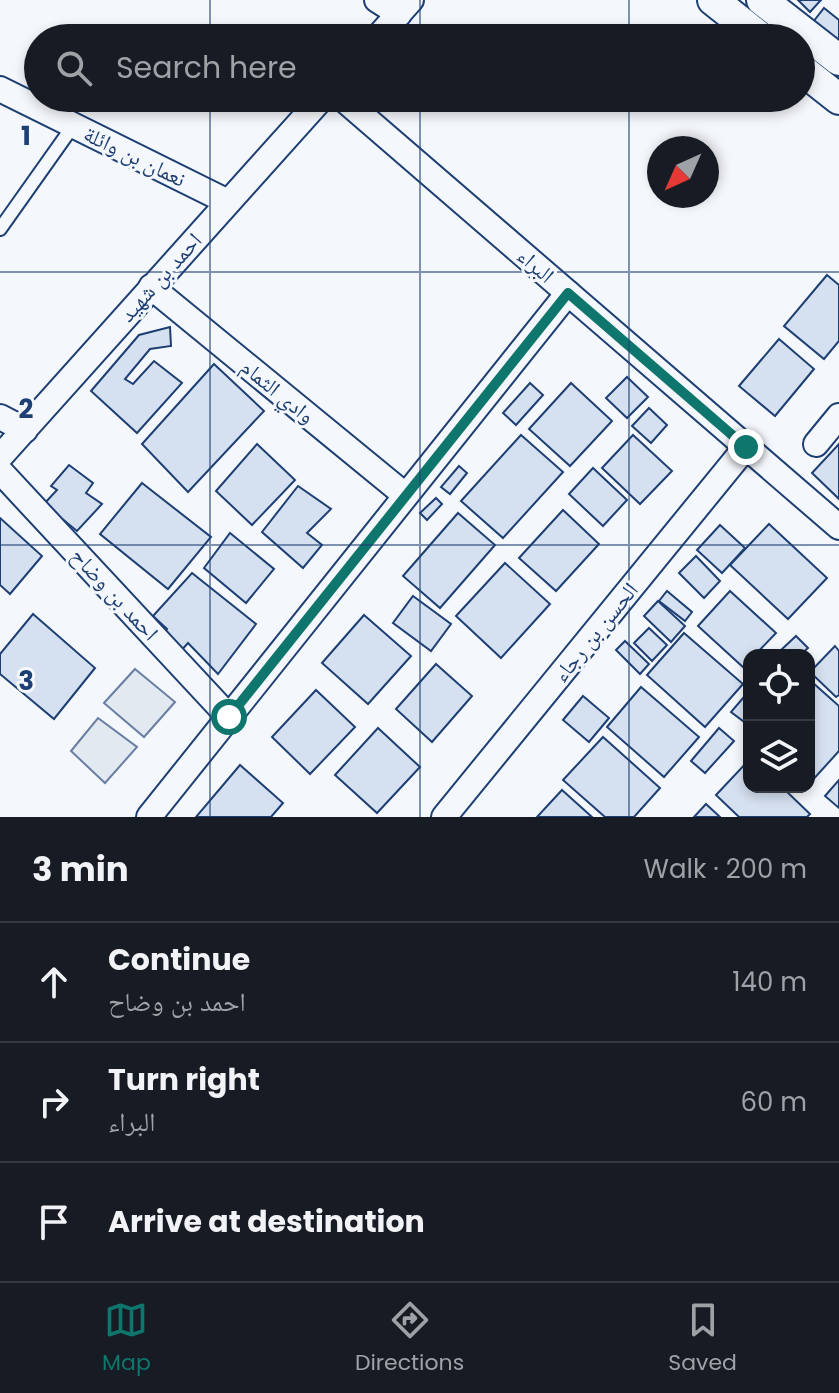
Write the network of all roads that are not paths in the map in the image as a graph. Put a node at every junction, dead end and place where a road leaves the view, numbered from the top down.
1 (377, 0) edge
2 (713, 0) edge
3 (762, 0) edge
4 (405, 7) edge
5 (390, 24) edge
6 (743, 24) edge
7 (793, 24) edge
8 (815, 41) edge
9 (839, 60) edge
10 (815, 80) edge
11 (0, 89) edge
12 (839, 99) edge
13 (24, 101) edge
14 (45, 112) edge
15 (309, 112) edge
16 (358, 112) edge
17 (73, 126) junction
18 (228, 202) junction
19 (0, 229) edge
20 (151, 287) junction
21 (568, 293) junction
22 (839, 416) edge
23 (0, 417) edge
24 (25, 430) junction
25 (816, 444) dead end
26 (746, 447) junction
27 (0, 457) edge
28 (0, 471) edge
29 (405, 495) junction
30 (839, 527) edge
31 (229, 717) junction
32 (149, 817) edge
33 (444, 817) edge

1 - 4 street
2 - 6 street
3 - 7 street
4 - 5 street
8 - 9 street
10 - 12 street
11 - 13 street, نعمان بن وائلة
14 - 17 street, نعمان بن وائلة
15 - 18 street, احمد بن شهيد
16 - 21 street, البراء
17 - 18 street, نعمان بن وائلة
17 - 19 lane
18 - 20 street, احمد بن شهيد
20 - 24 street, احمد بن شهيد
20 - 29 street, وادي الثمام
21 - 26 street, البراء
21 - 29 street
22 - 25 street
23 - 24 street
24 - 27 street, احمد بن شهيد
26 - 30 street, البراء
26 - 33 street, الحسن بن رجاء
28 - 31 street, احمد بن وضاح
29 - 31 street
31 - 32 street

